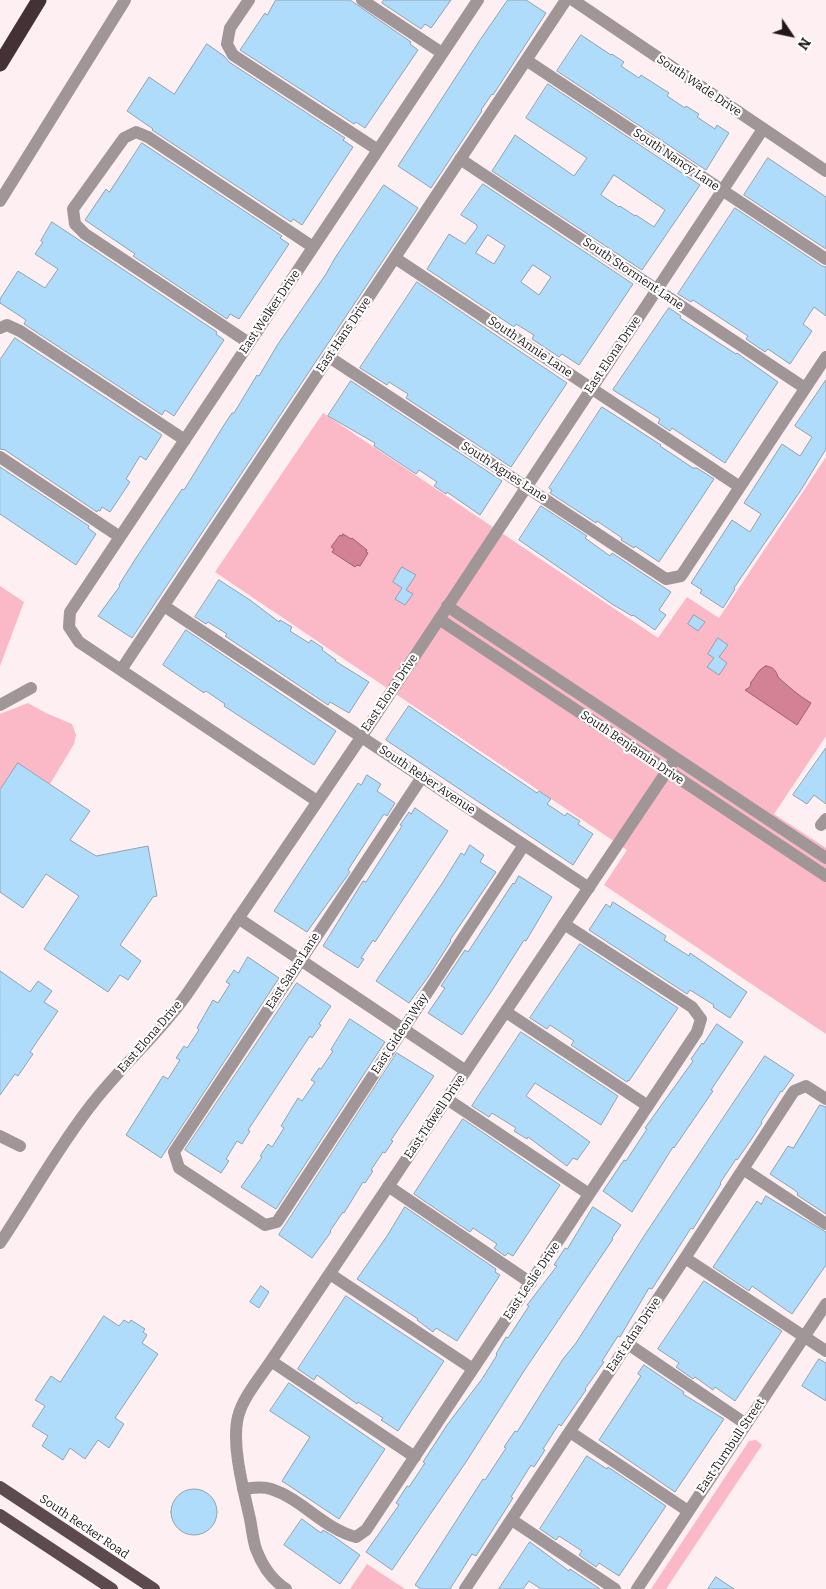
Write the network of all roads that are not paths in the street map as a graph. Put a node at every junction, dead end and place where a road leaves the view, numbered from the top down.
1 (40, 0) edge
2 (125, 0) edge
3 (249, 0) edge
4 (362, 0) edge
5 (478, 0) edge
6 (566, 0) edge
7 (573, 0) edge
8 (442, 53) junction
9 (526, 60) junction
10 (0, 64) edge
11 (763, 129) junction
12 (378, 150) junction
13 (460, 159) junction
14 (826, 171) edge
15 (723, 191) junction
16 (0, 201) edge
17 (313, 247) junction
18 (395, 258) junction
19 (826, 259) edge
20 (657, 289) junction
21 (4, 327) edge
22 (249, 343) junction
23 (329, 357) junction
24 (826, 357) edge
25 (591, 388) junction
26 (806, 388) junction
27 (185, 440) junction
28 (0, 457) edge
29 (526, 487) junction
30 (740, 487) junction
31 (120, 536) junction
32 (164, 606) junction
33 (447, 606) junction
34 (439, 619) junction
35 (121, 670) junction
36 (31, 688) dead end
37 (0, 705) edge
38 (362, 736) junction
39 (675, 759) junction
40 (667, 771) junction
41 (422, 776) junction
42 (317, 801) junction
43 (524, 845) junction
44 (826, 858) edge
45 (826, 876) edge
46 (589, 888) junction
47 (238, 918) junction
48 (564, 924) junction
49 (300, 959) junction
50 (506, 1012) junction
51 (404, 1029) junction
52 (466, 1071) junction
53 (447, 1099) junction
54 (826, 1099) edge
55 (648, 1106) junction
56 (0, 1136) edge
57 (20, 1146) dead end
58 (743, 1169) junction
59 (388, 1186) junction
60 (589, 1194) junction
61 (276, 1222) joint
62 (826, 1224) edge
63 (0, 1243) edge
64 (685, 1258) junction
65 (330, 1274) junction
66 (530, 1283) junction
67 (826, 1304) edge
68 (804, 1336) junction
69 (628, 1344) junction
70 (826, 1351) edge
71 (271, 1361) junction
72 (473, 1369) junction
73 (746, 1424) junction
74 (570, 1432) junction
75 (415, 1457) junction
76 (0, 1487) edge
77 (243, 1489) junction
78 (688, 1511) junction
79 (0, 1515) edge
80 (512, 1520) junction
81 (112, 1589) edge
82 (154, 1589) edge
83 (286, 1589) edge
84 (465, 1589) edge
85 (615, 1589) edge
86 (637, 1589) edge

1 - 10 highway
2 - 16 street
3 - 12 street
4 - 8 street
5 - 8 street, East Welker Drive
6 - 9 street, East Hans Drive
7 - 11 street, South Wade Drive
8 - 12 street, East Welker Drive
9 - 13 street, East Hans Drive
9 - 15 street, South Nancy Lane
11 - 14 street, South Wade Drive
11 - 15 street, East Elona Drive
12 - 17 street, East Welker Drive
13 - 18 street, East Hans Drive
13 - 20 street, South Storment Lane
15 - 19 street, South Nancy Lane
15 - 20 street, East Elona Drive
17 - 22 street, East Welker Drive
17 - 22 street
18 - 23 street, East Hans Drive
18 - 25 street, South Annie Lane
20 - 25 street, East Elona Drive
20 - 26 street, South Storment Lane
21 - 27 street
22 - 27 street, East Welker Drive
23 - 29 street, South Agnes Lane
23 - 32 street, East Hans Drive
24 - 26 street
25 - 29 street, East Elona Drive
25 - 30 street, South Annie Lane
26 - 30 street
27 - 31 street, East Welker Drive
28 - 31 street
29 - 30 street, South Agnes Lane
29 - 33 street, East Elona Drive
31 - 35 street, East Welker Drive
32 - 35 street, East Hans Drive
32 - 38 street, South Reber Avenue
33 - 34 street, East Elona Drive
33 - 39 street, South Benjamin Drive
34 - 38 street, East Elona Drive
34 - 40 street, South Benjamin Drive
35 - 42 street
36 - 37 street
38 - 41 street, South Reber Avenue
38 - 42 street, East Elona Drive
39 - 40 street, East Tidwell Drive
39 - 44 street, South Benjamin Drive
40 - 45 street, South Benjamin Drive
40 - 46 street, East Tidwell Drive
41 - 43 street, South Reber Avenue
41 - 49 street, East Sabra Lane
42 - 47 street, East Elona Drive
43 - 46 street, South Reber Avenue
43 - 51 street, East Gideon Way
46 - 48 street, East Tidwell Drive
47 - 49 street
47 - 63 street, East Elona Drive
48 - 50 street, East Tidwell Drive
48 - 55 street, East Leslie Drive
49 - 51 street
49 - 61 street, East Sabra Lane
50 - 52 street, East Tidwell Drive
50 - 55 street
51 - 52 street
51 - 61 street, East Gideon Way
52 - 53 street, East Tidwell Drive
53 - 59 street, East Tidwell Drive
53 - 60 street
54 - 58 street, East Edna Drive
55 - 60 street, East Leslie Drive
56 - 57 street
58 - 62 street
58 - 64 street, East Edna Drive
59 - 65 street, East Tidwell Drive
59 - 66 street
60 - 66 street, East Leslie Drive
64 - 68 street
64 - 69 street, East Edna Drive
65 - 71 street, East Tidwell Drive
65 - 72 street
66 - 72 street, East Leslie Drive
67 - 68 street, East Turnbull Street
68 - 70 street
68 - 73 street, East Turnbull Street
69 - 73 street
69 - 74 street, East Edna Drive
71 - 75 street
71 - 77 street, East Tidwell Drive
72 - 75 street, East Leslie Drive
73 - 78 street, East Turnbull Street
74 - 78 street
74 - 80 street, East Edna Drive
75 - 77 street, East Leslie Drive
76 - 82 main road, South Recker Road
77 - 83 street, East Tidwell Drive
78 - 86 street, East Turnbull Street
79 - 81 main road
80 - 84 street, East Edna Drive
80 - 85 street

